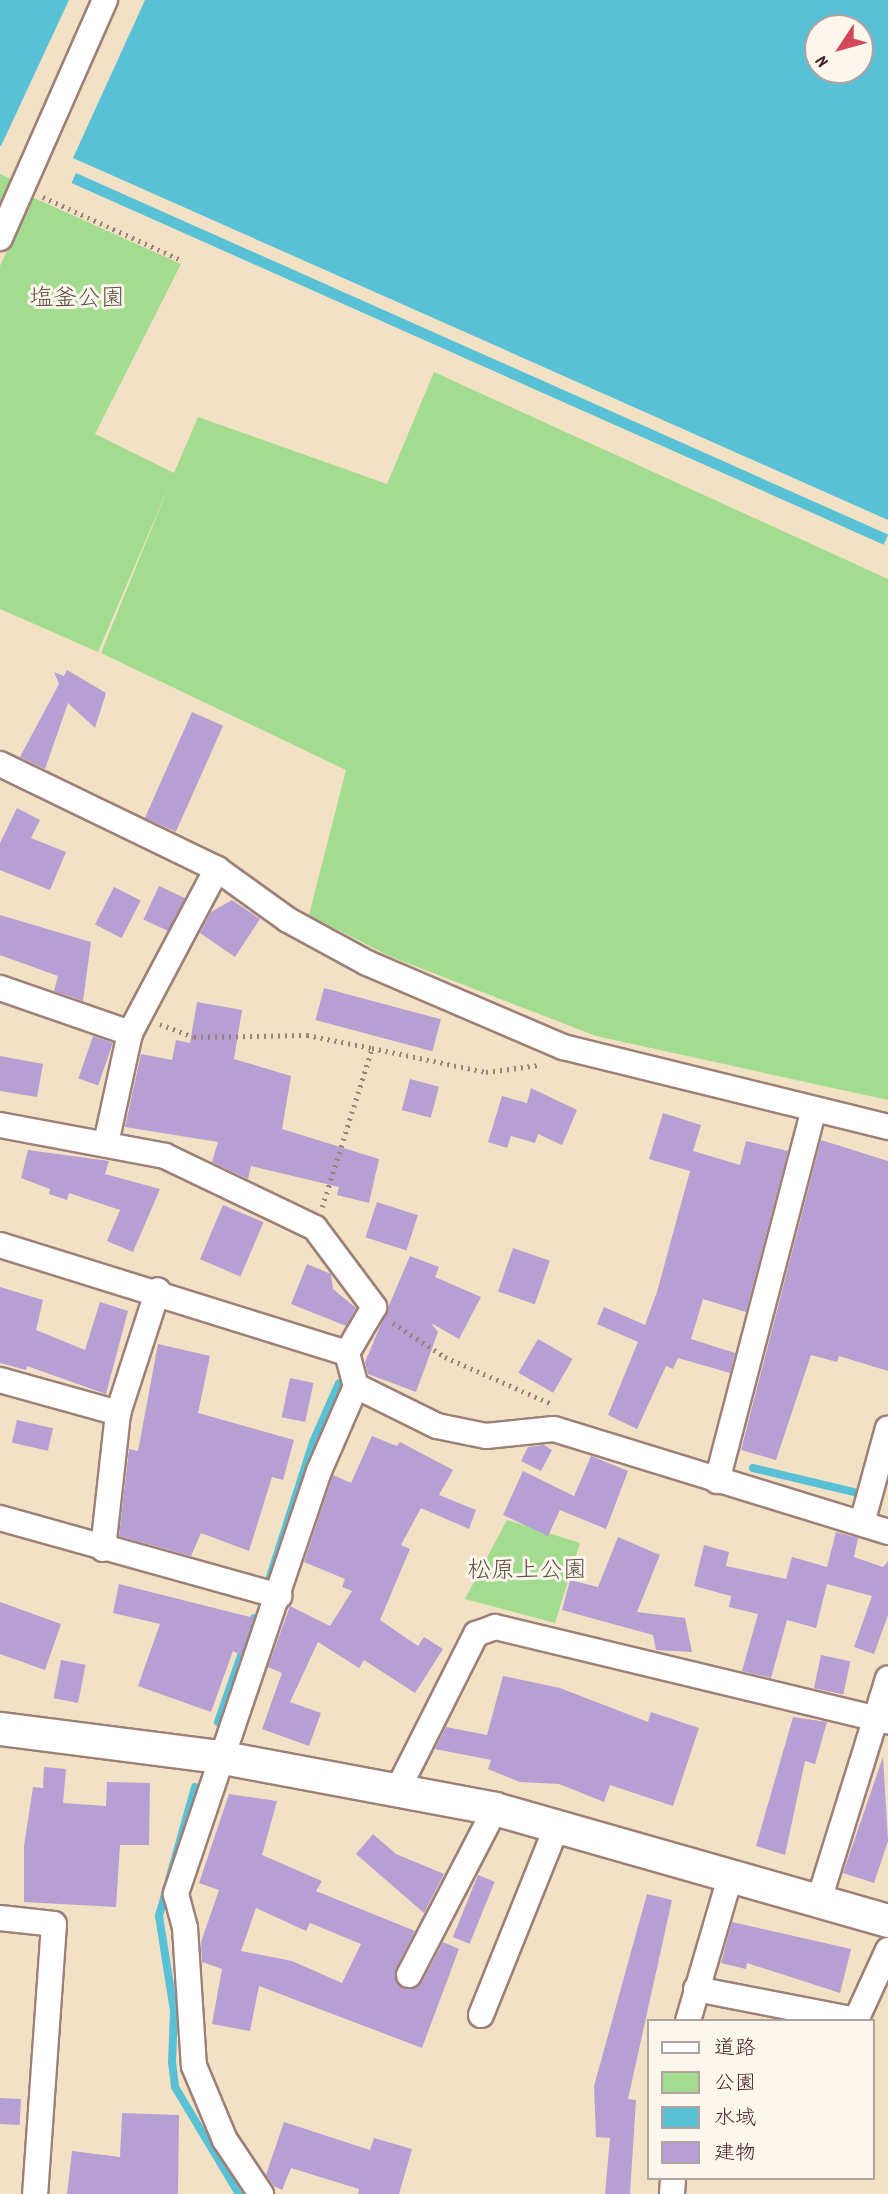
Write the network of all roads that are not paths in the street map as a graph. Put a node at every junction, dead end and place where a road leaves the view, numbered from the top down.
1 (105, 0) edge
2 (0, 237) edge
3 (0, 764) edge
4 (217, 869) junction
5 (0, 988) edge
6 (134, 1024) junction
7 (814, 1109) junction
8 (0, 1125) edge
9 (888, 1127) edge
10 (106, 1143) junction
11 (0, 1245) edge
12 (158, 1290) junction
13 (347, 1353) junction
14 (0, 1380) edge
15 (356, 1386) junction
16 (118, 1413) junction
17 (888, 1428) edge
18 (717, 1481) junction
19 (0, 1518) edge
20 (862, 1523) junction
21 (888, 1532) edge
22 (103, 1549) junction
23 (279, 1596) junction
24 (888, 1678) edge
25 (883, 1720) edge
26 (0, 1729) edge
27 (218, 1757) junction
28 (397, 1789) junction
29 (495, 1810) junction
30 (557, 1826) junction
31 (731, 1874) junction
32 (819, 1899) junction
33 (0, 1918) edge
34 (888, 1921) edge
35 (888, 1950) edge
36 (409, 1975) dead end
37 (696, 1989) junction
38 (481, 2015) dead end
39 (688, 2019) edge
40 (851, 2019) edge
41 (856, 2019) edge
42 (36, 2194) edge
43 (261, 2194) edge

1 - 2 street
3 - 4 street
4 - 6 street
4 - 7 street
5 - 6 street
6 - 10 street
7 - 9 street
7 - 18 street
8 - 10 street
10 - 13 street
11 - 12 street
12 - 13 street
12 - 16 street
13 - 15 street
14 - 16 street
15 - 18 street
15 - 23 street
16 - 22 street
17 - 20 street
18 - 20 street
19 - 22 street
20 - 21 street
22 - 23 street
23 - 27 street
24 - 25 street
25 - 28 street
25 - 32 street
26 - 27 street
27 - 28 street
27 - 43 street
28 - 29 street
29 - 30 street
29 - 36 street
30 - 31 street
30 - 38 street
31 - 32 street
31 - 37 street
32 - 34 street
33 - 42 street
35 - 41 street
37 - 39 street
37 - 40 street

